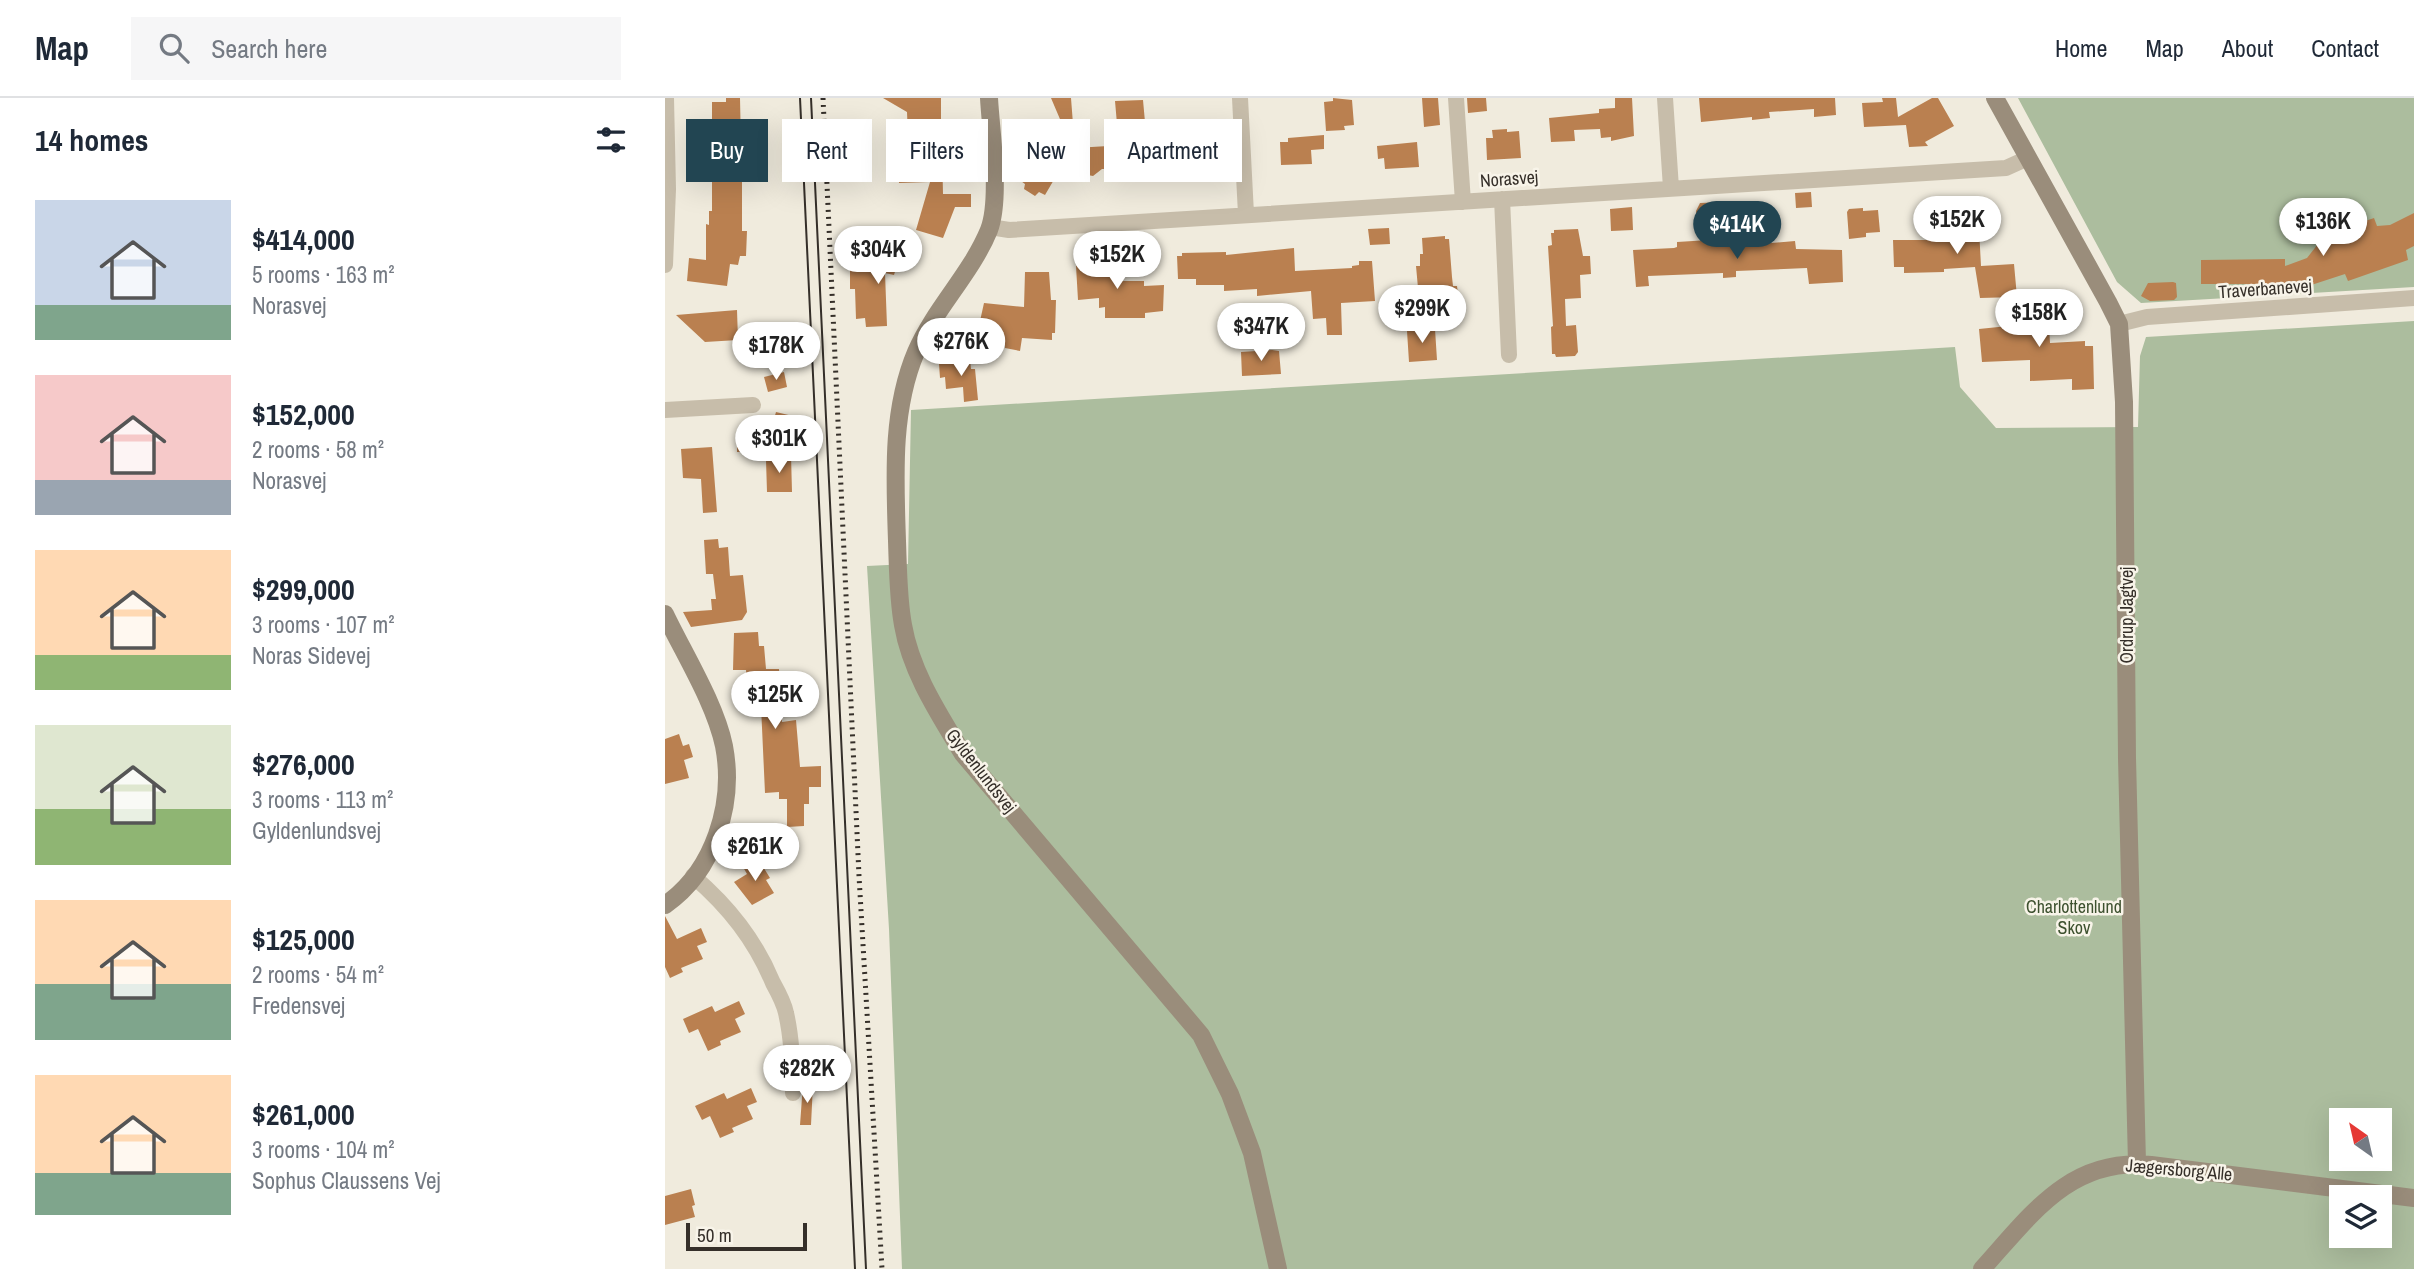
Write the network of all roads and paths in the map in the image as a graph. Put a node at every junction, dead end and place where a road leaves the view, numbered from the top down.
1 (666, 98) edge
2 (989, 98) edge
3 (1240, 98) edge
4 (1456, 98) edge
5 (1665, 98) edge
6 (1995, 98) edge
7 (2028, 158) junction
8 (1671, 188) junction
9 (1502, 199) junction
10 (1462, 202) junction
11 (1246, 214) junction
12 (990, 227) junction
13 (665, 265) edge
14 (2414, 298) edge
15 (2119, 324) junction
16 (1509, 355) dead end
17 (753, 405) dead end
18 (665, 410) edge
19 (666, 616) edge
20 (694, 876) junction
21 (665, 905) edge
22 (793, 1093) dead end
23 (2137, 1163) junction
24 (2414, 1198) edge
25 (1278, 1269) edge
26 (1982, 1269) edge

1 - 13 street
2 - 12 street, Gyldenlundsvej
3 - 11 street
4 - 10 street
5 - 8 street
6 - 7 street, Ordrup Jagtvej
7 - 8 street, Norasvej
7 - 15 street, Ordrup Jagtvej
8 - 9 street, Norasvej
9 - 10 street, Norasvej
9 - 16 street
10 - 11 street, Norasvej
11 - 12 street, Norasvej
12 - 25 street, Gyldenlundsvej
14 - 15 street, Traverbanevej
15 - 23 street, Ordrup Jagtvej
17 - 18 street
19 - 20 street
20 - 21 street
20 - 22 street
23 - 24 street, Jægersborg Alle
23 - 26 street, Jægersborg Alle

